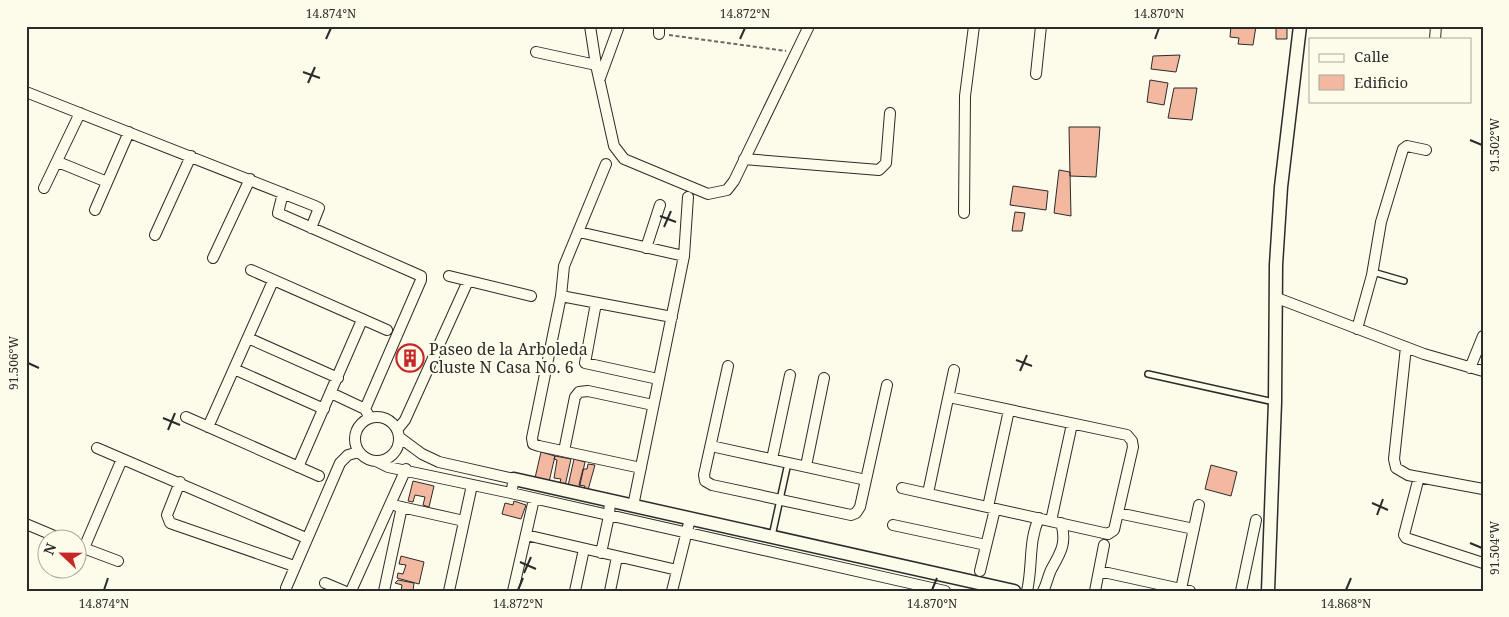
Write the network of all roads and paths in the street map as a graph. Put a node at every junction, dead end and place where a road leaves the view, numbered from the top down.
1 (590, 26) edge
2 (619, 26) edge
3 (809, 26) edge
4 (974, 26) edge
5 (1041, 26) edge
6 (1300, 26) edge
7 (659, 30) edge
8 (536, 52) dead end
9 (798, 52) junction
10 (596, 65) junction
11 (1036, 74) dead end
12 (600, 78) junction
13 (26, 92) edge
14 (80, 113) junction
15 (890, 113) dead end
16 (130, 132) junction
17 (1426, 150) dead end
18 (191, 156) junction
19 (744, 159) junction
20 (58, 162) junction
21 (606, 164) dead end
22 (250, 179) junction
23 (107, 182) junction
24 (44, 188) dead end
25 (283, 193) junction
26 (688, 196) dead end
27 (660, 205) dead end
28 (95, 210) dead end
29 (964, 213) dead end
30 (312, 228) junction
31 (579, 232) junction
32 (155, 235) dead end
33 (646, 248) junction
34 (684, 256) junction
35 (213, 258) dead end
36 (251, 270) dead end
37 (1373, 272) junction
38 (450, 276) dead end
39 (273, 280) junction
40 (468, 281) junction
41 (1404, 281) dead end
42 (531, 296) dead end
43 (561, 296) junction
44 (1276, 298) junction
45 (596, 303) junction
46 (672, 317) junction
47 (362, 320) junction
48 (1356, 329) junction
49 (387, 330) dead end
50 (1483, 336) edge
51 (248, 338) junction
52 (1406, 348) junction
53 (728, 366) dead end
54 (1470, 368) junction
55 (234, 369) junction
56 (954, 370) dead end
57 (1483, 371) edge
58 (1148, 374) dead end
59 (790, 375) dead end
60 (338, 378) junction
61 (658, 378) junction
62 (824, 378) dead end
63 (887, 385) dead end
64 (331, 394) junction
65 (949, 397) junction
66 (1275, 402) junction
67 (653, 405) junction
68 (324, 409) junction
69 (1009, 410) junction
70 (368, 413) junction
71 (186, 417) dead end
72 (1072, 424) junction
73 (208, 427) junction
74 (398, 434) junction
75 (711, 446) junction
76 (97, 448) dead end
77 (564, 451) junction
78 (359, 452) junction
79 (772, 458) junction
80 (122, 459) junction
81 (376, 461) junction
82 (788, 463) junction
83 (806, 466) junction
84 (298, 467) junction
85 (641, 468) junction
86 (406, 469) junction
87 (319, 476) dead end
88 (1419, 477) junction
89 (514, 479) junction
90 (866, 480) junction
91 (180, 482) junction
92 (472, 485) junction
93 (902, 488) dead end
94 (1483, 489) edge
95 (511, 493) junction
96 (928, 493) junction
97 (534, 499) junction
98 (610, 500) junction
99 (780, 500) junction
100 (391, 504) junction
101 (1200, 505) dead end
102 (633, 506) junction
103 (402, 507) junction
104 (991, 508) junction
105 (1118, 513) junction
106 (610, 516) junction
107 (1039, 518) junction
108 (690, 519) junction
109 (1256, 520) dead end
110 (464, 521) junction
111 (1051, 521) junction
112 (1062, 523) junction
113 (26, 524) edge
114 (893, 525) dead end
115 (1194, 529) junction
116 (40, 530) edge
117 (88, 532) edge
118 (686, 534) junction
119 (526, 535) junction
120 (772, 537) junction
121 (306, 538) junction
122 (986, 545) junction
123 (1104, 546) dead end
124 (584, 549) junction
125 (88, 550) edge
126 (601, 553) junction
127 (617, 557) junction
128 (118, 561) dead end
129 (1483, 563) edge
130 (294, 566) junction
131 (677, 570) junction
132 (980, 571) dead end
133 (1099, 571) junction
134 (325, 583) dead end
135 (286, 588) dead end
136 (1185, 590) edge
137 (344, 591) edge
138 (351, 591) edge
139 (384, 591) edge
140 (449, 591) edge
141 (513, 591) edge
142 (575, 591) edge
143 (610, 591) edge
144 (672, 591) edge
145 (945, 591) edge
146 (1014, 591) edge
147 (1028, 591) edge
148 (1043, 591) edge
149 (1096, 591) edge
150 (1241, 591) edge
151 (1268, 591) edge

1 - 10 street
2 - 12 street
3 - 9 street
4 - 29 street
5 - 11 street
6 - 44 street
7 - 9 path
8 - 10 street
9 - 19 street
10 - 12 street
12 - 19 street
13 - 14 street
14 - 16 street
14 - 20 street
15 - 19 street
16 - 18 street
16 - 23 street
17 - 37 street
18 - 22 street
18 - 32 street
20 - 23 street
20 - 24 street
21 - 31 street
22 - 25 street
22 - 35 street
23 - 28 street
25 - 30 street
25 - 30 street
26 - 34 street
27 - 33 street
30 - 70 street
31 - 33 street
31 - 43 street
33 - 34 street
34 - 46 street
36 - 39 street
37 - 41 lane
37 - 48 street
38 - 40 street
39 - 47 street
39 - 51 street
40 - 42 street
40 - 74 street
43 - 45 street
43 - 77 street
44 - 48 street
44 - 66 street
45 - 46 street
45 - 61 street
46 - 61 street
47 - 49 street
47 - 60 street
48 - 52 street
50 - 54 street
51 - 55 street
51 - 60 street
52 - 54 street
52 - 88 street
53 - 75 street
54 - 57 street
55 - 68 street
55 - 73 street
56 - 65 street
58 - 66 lane
59 - 79 street
60 - 64 street
61 - 67 street
62 - 83 street
63 - 90 street
64 - 68 street
64 - 70 street
65 - 69 street
65 - 96 street
66 - 151 street
67 - 77 street
67 - 85 street
68 - 84 street
69 - 72 street
69 - 104 street
70 - 74 street
70 - 78 street
71 - 73 street
72 - 105 street
72 - 111 street
73 - 84 street
74 - 81 street
74 - 89 street
75 - 79 street
75 - 99 street
76 - 80 street
77 - 85 street
78 - 81 street
78 - 121 street
79 - 82 street
80 - 91 street
80 - 117 street
81 - 86 street
82 - 83 street
82 - 99 lane
83 - 90 street
84 - 87 street
85 - 102 street
86 - 92 street
86 - 100 street
88 - 94 street
88 - 129 street
89 - 95 street
89 - 98 street
90 - 99 street
91 - 121 street
91 - 130 street
92 - 95 street
92 - 110 street
93 - 96 street
95 - 97 street
96 - 104 street
97 - 106 street
97 - 119 street
98 - 102 street
98 - 106 street
99 - 120 lane
100 - 103 street
100 - 138 street
101 - 115 street
102 - 108 street
103 - 110 street
103 - 139 street
104 - 107 street
104 - 122 street
105 - 112 street
105 - 115 street
106 - 118 street
106 - 126 street
107 - 111 street
107 - 147 street
108 - 118 street
108 - 120 street
109 - 150 street
110 - 140 street
111 - 112 street
112 - 148 street
113 - 116 street
114 - 122 street
115 - 136 street
118 - 131 street
118 - 145 street
119 - 124 street
119 - 141 street
120 - 146 street
121 - 130 street
122 - 132 street
123 - 133 street
124 - 126 street
124 - 142 street
125 - 128 street
126 - 127 street
127 - 131 street
127 - 143 street
130 - 135 street
131 - 144 street
133 - 136 street
133 - 149 street
134 - 137 street

